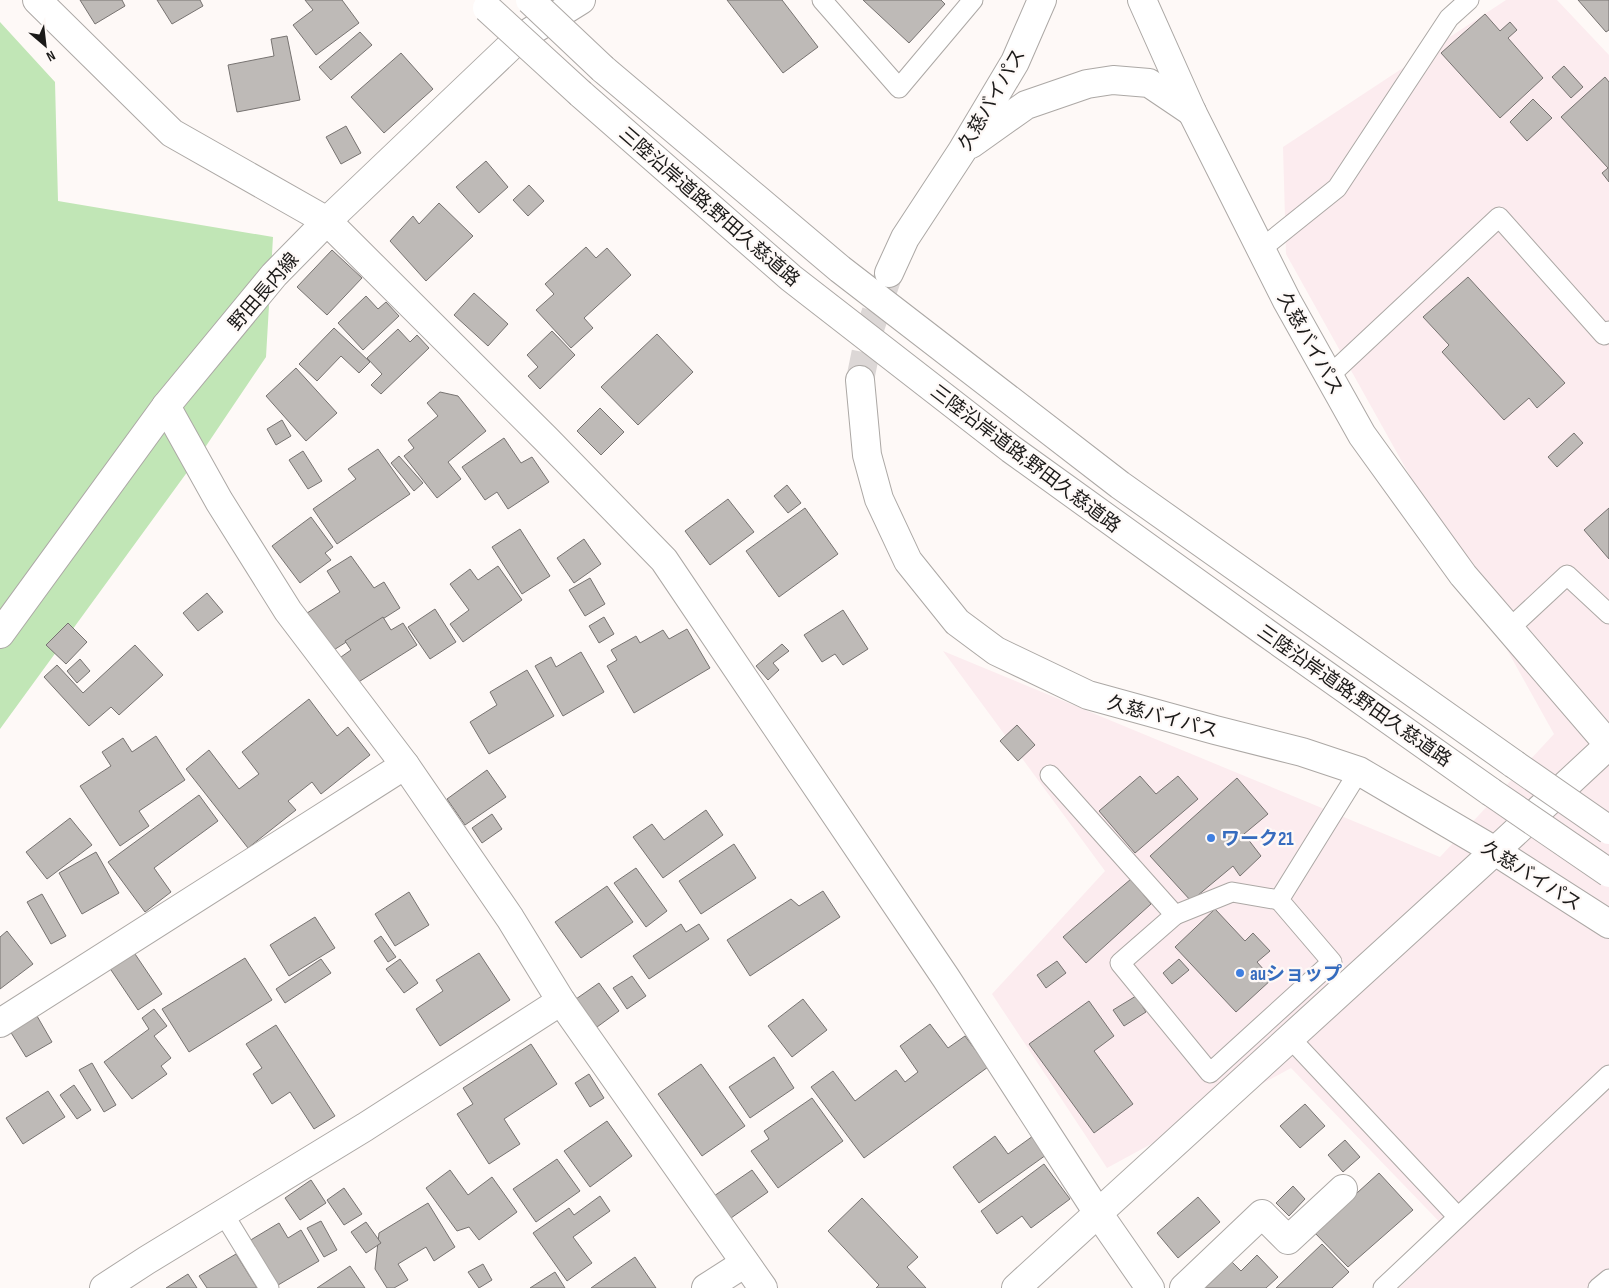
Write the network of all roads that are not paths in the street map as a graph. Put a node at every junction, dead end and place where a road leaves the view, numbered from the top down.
1 (36, 0) edge
2 (530, 0) edge
3 (581, 0) edge
4 (822, 0) edge
5 (973, 0) edge
6 (1042, 0) edge
7 (1142, 0) edge
8 (1469, 0) edge
9 (482, 4) edge
10 (1192, 112) junction
11 (962, 151) junction
12 (327, 221) junction
13 (1261, 249) junction
14 (889, 273) tunnel mouth
15 (1609, 331) edge
16 (1329, 376) junction
17 (860, 380) tunnel mouth
18 (166, 406) junction
19 (1609, 614) edge
20 (1509, 629) junction
21 (0, 634) edge
22 (1609, 745) edge
23 (405, 765) junction
24 (1358, 771) junction
25 (1050, 775) dead end
26 (1609, 830) edge
27 (1496, 851) junction
28 (1609, 873) edge
29 (1279, 900) junction
30 (1175, 915) junction
31 (1609, 924) edge
32 (561, 1001) junction
33 (0, 1023) edge
34 (1290, 1038) junction
35 (1609, 1075) edge
36 (1343, 1189) dead end
37 (223, 1213) junction
38 (1098, 1213) junction
39 (1458, 1217) junction
40 (745, 1263) junction
41 (1609, 1279) edge
42 (104, 1288) edge
43 (269, 1288) edge
44 (706, 1288) edge
45 (763, 1288) edge
46 (1016, 1288) edge
47 (1150, 1288) edge
48 (1184, 1288) edge
49 (1383, 1288) edge
50 (1598, 1288) edge

1 - 12 main road
2 - 26 main road, 三陸沿岸道路;野田久慈道路, bridge
3 - 12 main road, 野田長内線
4 - 5 lane
6 - 11 main road, 久慈バイパス
7 - 10 main road, 久慈バイパス
8 - 13 lane
9 - 28 main road, 三陸沿岸道路;野田久慈道路, bridge
10 - 11 main road
10 - 13 main road, 久慈バイパス
11 - 14 main road, 久慈バイパス
12 - 18 main road, 野田長内線
12 - 38 main road
13 - 16 main road, 久慈バイパス
15 - 16 lane
16 - 20 main road, 久慈バイパス
17 - 24 main road, 久慈バイパス
18 - 21 main road, 野田長内線
18 - 23 main road
19 - 20 lane
20 - 22 main road, 久慈バイパス
22 - 27 main road
23 - 32 main road
23 - 33 main road
24 - 27 main road, 久慈バイパス
24 - 29 lane
25 - 30 lane
27 - 31 main road, 久慈バイパス
27 - 34 main road
29 - 30 lane
29 - 30 lane
32 - 37 main road
32 - 40 main road
34 - 38 main road
34 - 39 lane
35 - 39 lane
36 - 48 main road
37 - 42 main road
37 - 43 lane
38 - 46 main road
38 - 47 main road
39 - 49 lane
40 - 44 main road
40 - 45 main road
41 - 50 lane

